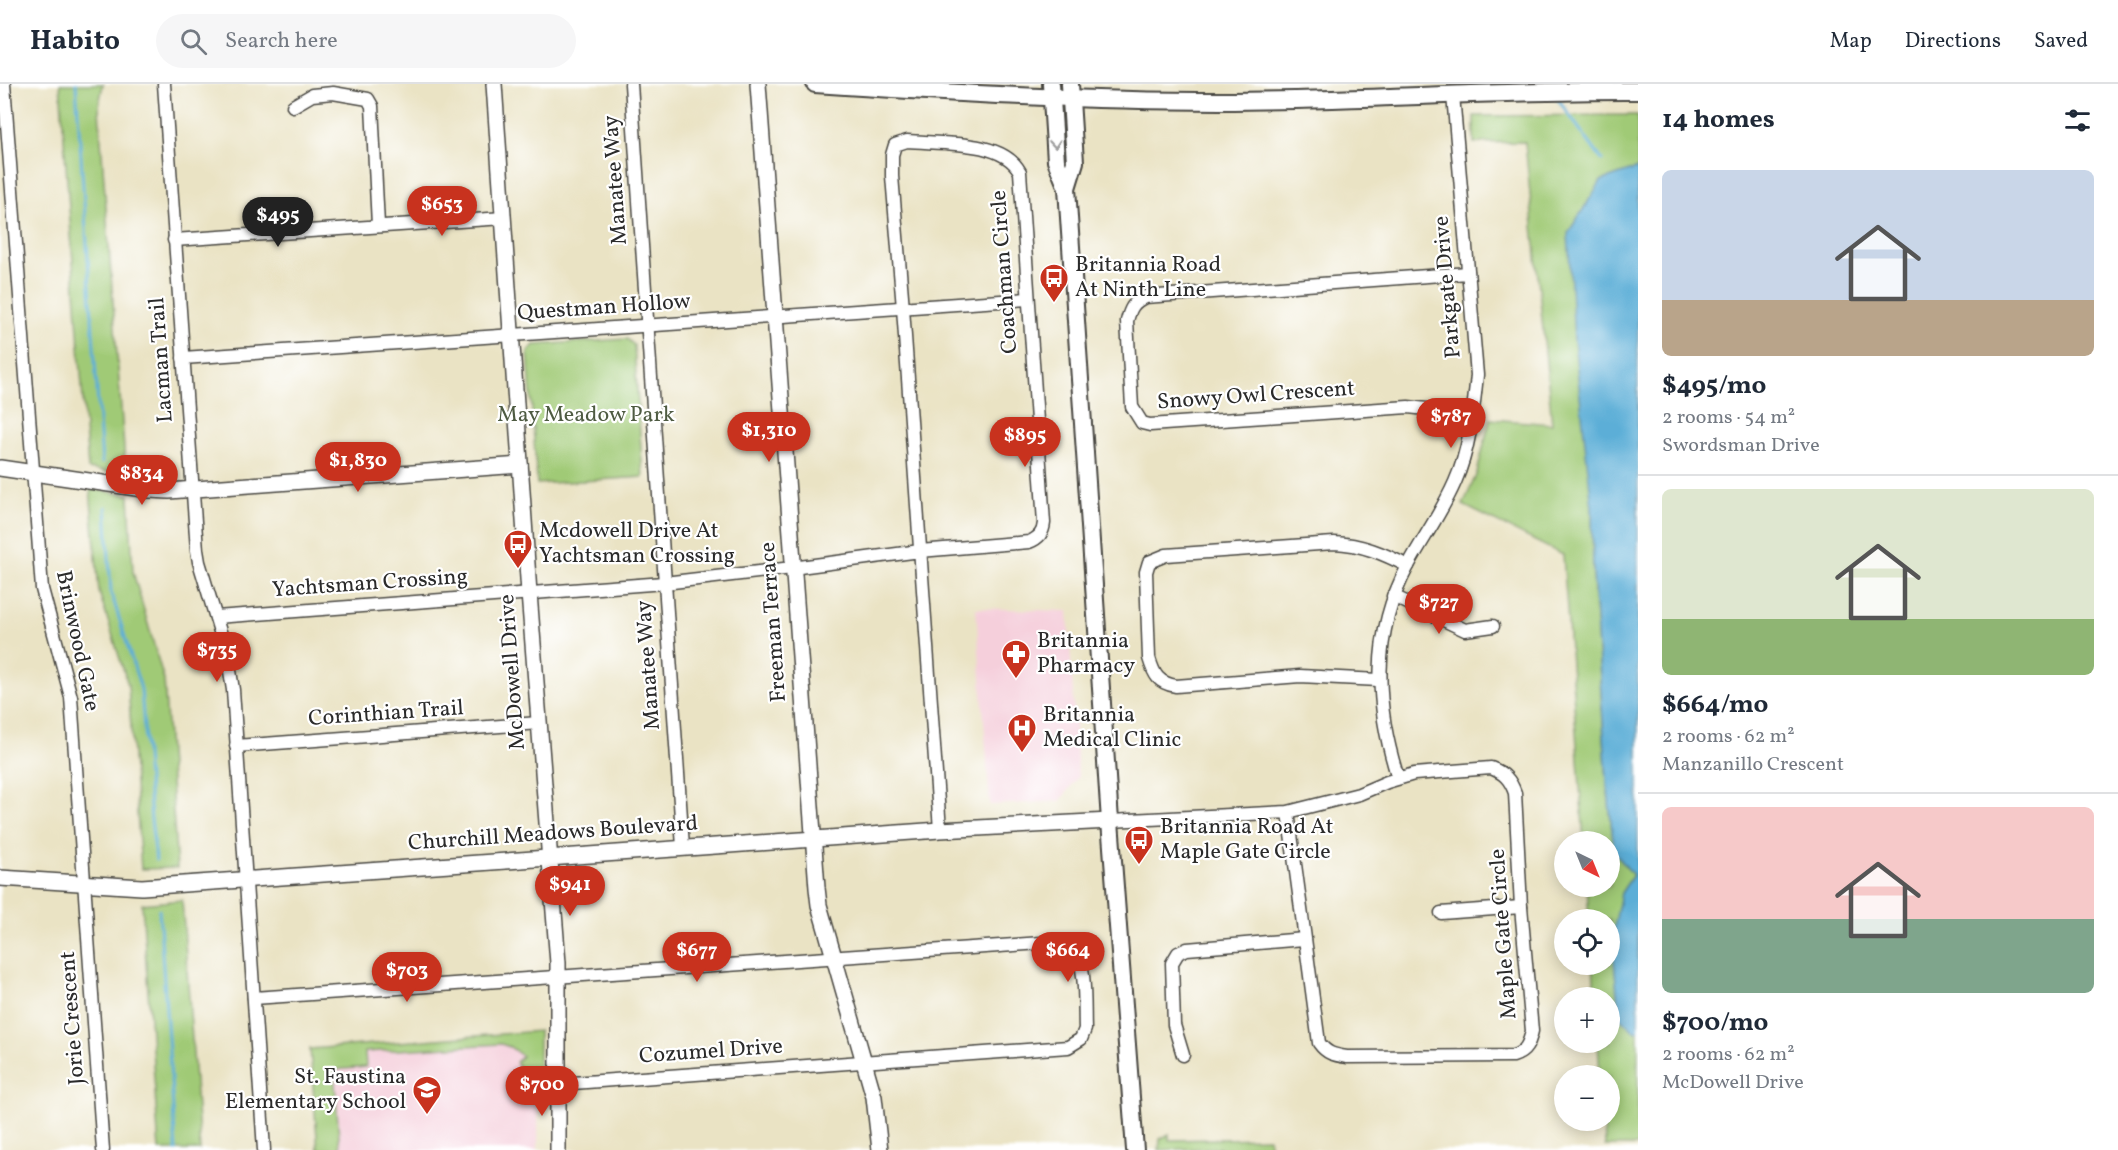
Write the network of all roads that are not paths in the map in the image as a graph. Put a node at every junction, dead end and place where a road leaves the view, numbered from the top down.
1 (4, 84) edge
2 (164, 84) edge
3 (494, 84) edge
4 (631, 84) edge
5 (758, 84) edge
6 (815, 84) edge
7 (1051, 91) edge
8 (1070, 91) edge
9 (1638, 91) edge
10 (1453, 95) junction
11 (293, 106) dead end
12 (1067, 188) junction
13 (504, 218) junction
14 (378, 225) junction
15 (174, 240) junction
16 (1468, 273) junction
17 (1028, 299) junction
18 (903, 308) junction
19 (775, 317) junction
20 (647, 327) junction
21 (511, 334) junction
22 (183, 358) junction
23 (1473, 414) junction
24 (520, 465) junction
25 (0, 468) edge
26 (32, 472) junction
27 (193, 489) junction
28 (920, 551) junction
29 (1408, 566) junction
30 (792, 568) junction
31 (664, 583) junction
32 (529, 593) junction
33 (1393, 596) junction
34 (216, 617) junction
35 (1493, 626) dead end
36 (1379, 680) junction
37 (539, 723) junction
38 (236, 746) junction
39 (1398, 778) junction
40 (1288, 812) junction
41 (1110, 821) junction
42 (940, 830) junction
43 (813, 839) junction
44 (682, 847) junction
45 (549, 857) junction
46 (0, 878) edge
47 (246, 879) junction
48 (85, 884) junction
49 (1521, 907) junction
50 (1441, 913) dead end
51 (1304, 939) junction
52 (834, 958) junction
53 (558, 978) junction
54 (254, 998) junction
55 (1183, 1055) dead end
56 (865, 1061) junction
57 (559, 1084) junction
58 (103, 1150) edge
59 (264, 1150) edge
60 (558, 1150) edge
61 (880, 1150) edge
62 (1135, 1150) edge

1 - 26 street, Brinwood Gate
2 - 15 street, Lacman Trail
3 - 13 street, McDowell Drive
4 - 20 street, Manatee Way
5 - 19 street, Freeman Terrace
6 - 7 main road
7 - 8 main road
7 -> 12 main road
8 - 10 main road
8 - 12 main road
9 - 10 main road
10 - 16 street, Parkgate Drive
11 - 14 street
12 - 41 main road
13 - 14 street
13 - 21 street, McDowell Drive
14 - 15 street
15 - 22 street, Lacman Trail
16 - 23 street, Parkgate Drive
16 - 23 street, Snowy Owl Crescent
17 - 18 street, Questman Hollow
17 - 18 street, Coachman Circle
17 - 28 street, Coachman Circle
18 - 19 street, Questman Hollow
18 - 28 street, Coachman Circle
19 - 20 street, Questman Hollow
19 - 30 street, Freeman Terrace
20 - 21 street, Questman Hollow
20 - 31 street, Manatee Way
21 - 22 street, Questman Hollow
21 - 24 street, McDowell Drive
22 - 27 street, Lacman Trail
23 - 29 street, Parkgate Drive
24 - 27 street
24 - 32 street, McDowell Drive
25 - 26 street
26 - 27 street
26 - 48 street, Brinwood Gate
27 - 34 street, Lacman Trail
28 - 30 street, Yachtsman Crossing
28 - 42 street, Coachman Circle
29 - 33 street, Parkgate Drive
29 - 36 street
30 - 31 street, Yachtsman Crossing
30 - 43 street, Freeman Terrace
31 - 32 street, Yachtsman Crossing
31 - 44 street, Manatee Way
32 - 34 street, Yachtsman Crossing
32 - 37 street, McDowell Drive
33 - 35 street
33 - 36 street, Parkgate Drive
34 - 38 street, Lacman Trail
36 - 39 street, Parkgate Drive
37 - 38 street, Corinthian Trail
37 - 45 street, McDowell Drive
38 - 47 street, Lacman Trail
39 - 40 street, Maple Gate Circle
39 - 49 street, Maple Gate Circle
40 - 41 street, Maple Gate Circle
40 - 51 street, Maple Gate Circle
41 - 42 street, Churchill Meadows Boulevard
41 - 62 main road
42 - 43 street, Churchill Meadows Boulevard
43 - 44 street, Churchill Meadows Boulevard
43 - 52 street, Freeman Terrace
44 - 45 street, Churchill Meadows Boulevard
45 - 47 street, Churchill Meadows Boulevard
45 - 53 street, McDowell Drive
46 - 48 street, Churchill Meadows Boulevard
47 - 48 street, Churchill Meadows Boulevard
47 - 54 street, Lacman Trail
48 - 58 street, Jorie Crescent
49 - 50 street
49 - 51 street, Maple Gate Circle
51 - 55 street
52 - 53 street
52 - 56 street, Freeman Terrace
52 - 56 street, Cozumel Drive
53 - 54 street
53 - 57 street, McDowell Drive
54 - 59 street, Lacman Trail
56 - 57 street, Cozumel Drive
56 - 61 street, Freeman Terrace
57 - 60 street, McDowell Drive

